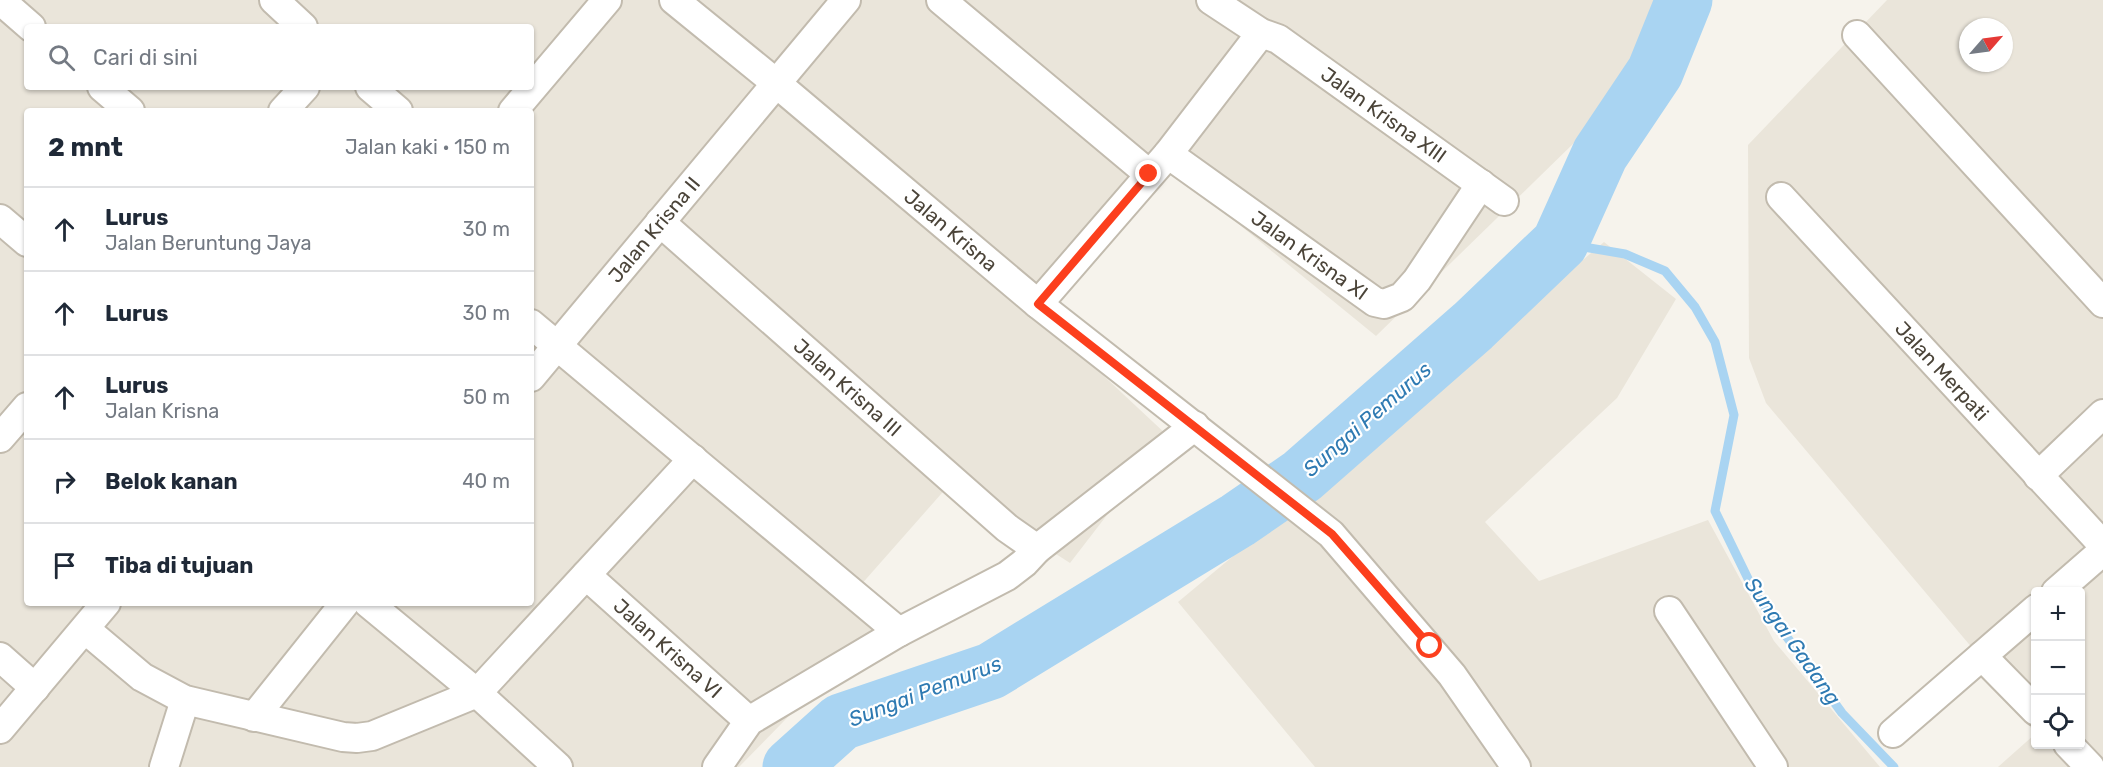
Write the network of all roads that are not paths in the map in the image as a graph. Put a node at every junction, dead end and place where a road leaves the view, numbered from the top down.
1 (0, 0) edge
2 (274, 0) edge
3 (608, 0) edge
4 (674, 0) edge
5 (846, 0) edge
6 (941, 0) edge
7 (1211, 0) edge
8 (28, 24) edge
9 (300, 24) edge
10 (1261, 33) junction
11 (1857, 35) dead end
12 (776, 83) junction
13 (534, 86) edge
14 (106, 90) edge
15 (302, 90) edge
16 (374, 90) edge
17 (531, 90) edge
18 (126, 108) edge
19 (286, 108) edge
20 (394, 108) edge
21 (516, 108) edge
22 (1159, 164) junction
23 (1481, 184) junction
24 (1780, 197) dead end
25 (1504, 201) dead end
26 (0, 219) edge
27 (660, 222) junction
28 (24, 239) edge
29 (2103, 303) edge
30 (1038, 304) junction
31 (534, 326) edge
32 (557, 345) junction
33 (534, 373) edge
34 (24, 410) edge
35 (2103, 414) edge
36 (1195, 426) junction
37 (0, 438) edge
38 (693, 459) junction
39 (2038, 476) junction
40 (2103, 545) edge
41 (1037, 549) junction
42 (2103, 551) edge
43 (586, 574) junction
44 (2061, 587) edge
45 (104, 606) edge
46 (343, 606) edge
47 (372, 606) edge
48 (1669, 611) dead end
49 (2031, 613) edge
50 (85, 629) junction
51 (899, 632) junction
52 (1982, 656) junction
53 (0, 657) edge
54 (35, 688) junction
55 (477, 693) junction
56 (185, 700) junction
57 (2031, 706) edge
58 (254, 717) junction
59 (749, 721) junction
60 (0, 729) edge
61 (1893, 733) dead end
62 (2073, 749) edge
63 (164, 767) edge
64 (558, 767) edge
65 (717, 767) edge
66 (1516, 767) edge
67 (1773, 767) edge
68 (2090, 767) edge

1 - 8 street
2 - 9 street
3 - 13 street
4 - 12 street, Jalan Krisna
5 - 12 street, Jalan Krisna II
6 - 22 street
7 - 10 street, Jalan Krisna XIII
10 - 22 street
10 - 23 street, Jalan Krisna XIII
11 - 29 street
12 - 27 street, Jalan Krisna II
12 - 30 street, Jalan Krisna
14 - 18 street
15 - 19 street
16 - 20 street
17 - 21 street
22 - 23 street, Jalan Krisna XI
22 - 30 street
23 - 25 street, Jalan Krisna XIII
24 - 39 street, Jalan Merpati
26 - 28 street
27 - 32 street, Jalan Krisna II
27 - 41 street, Jalan Krisna III
30 - 36 street, Jalan Krisna
31 - 32 street
32 - 33 street, Jalan Krisna II
32 - 38 street
34 - 37 street
35 - 39 street
36 - 41 street
36 - 66 street, Jalan Krisna
38 - 43 street
38 - 51 street
39 - 40 street, Jalan Merpati
41 - 51 street
42 - 44 street
43 - 55 street
43 - 59 street, Jalan Krisna VI
45 - 50 street
46 - 58 street
47 - 55 street
48 - 67 street
49 - 52 street
50 - 54 street
50 - 56 street
51 - 59 street
52 - 57 street
52 - 61 street
53 - 54 street
54 - 60 street
55 - 58 street
55 - 64 street
56 - 58 street
56 - 63 street
59 - 65 street
62 - 68 street

